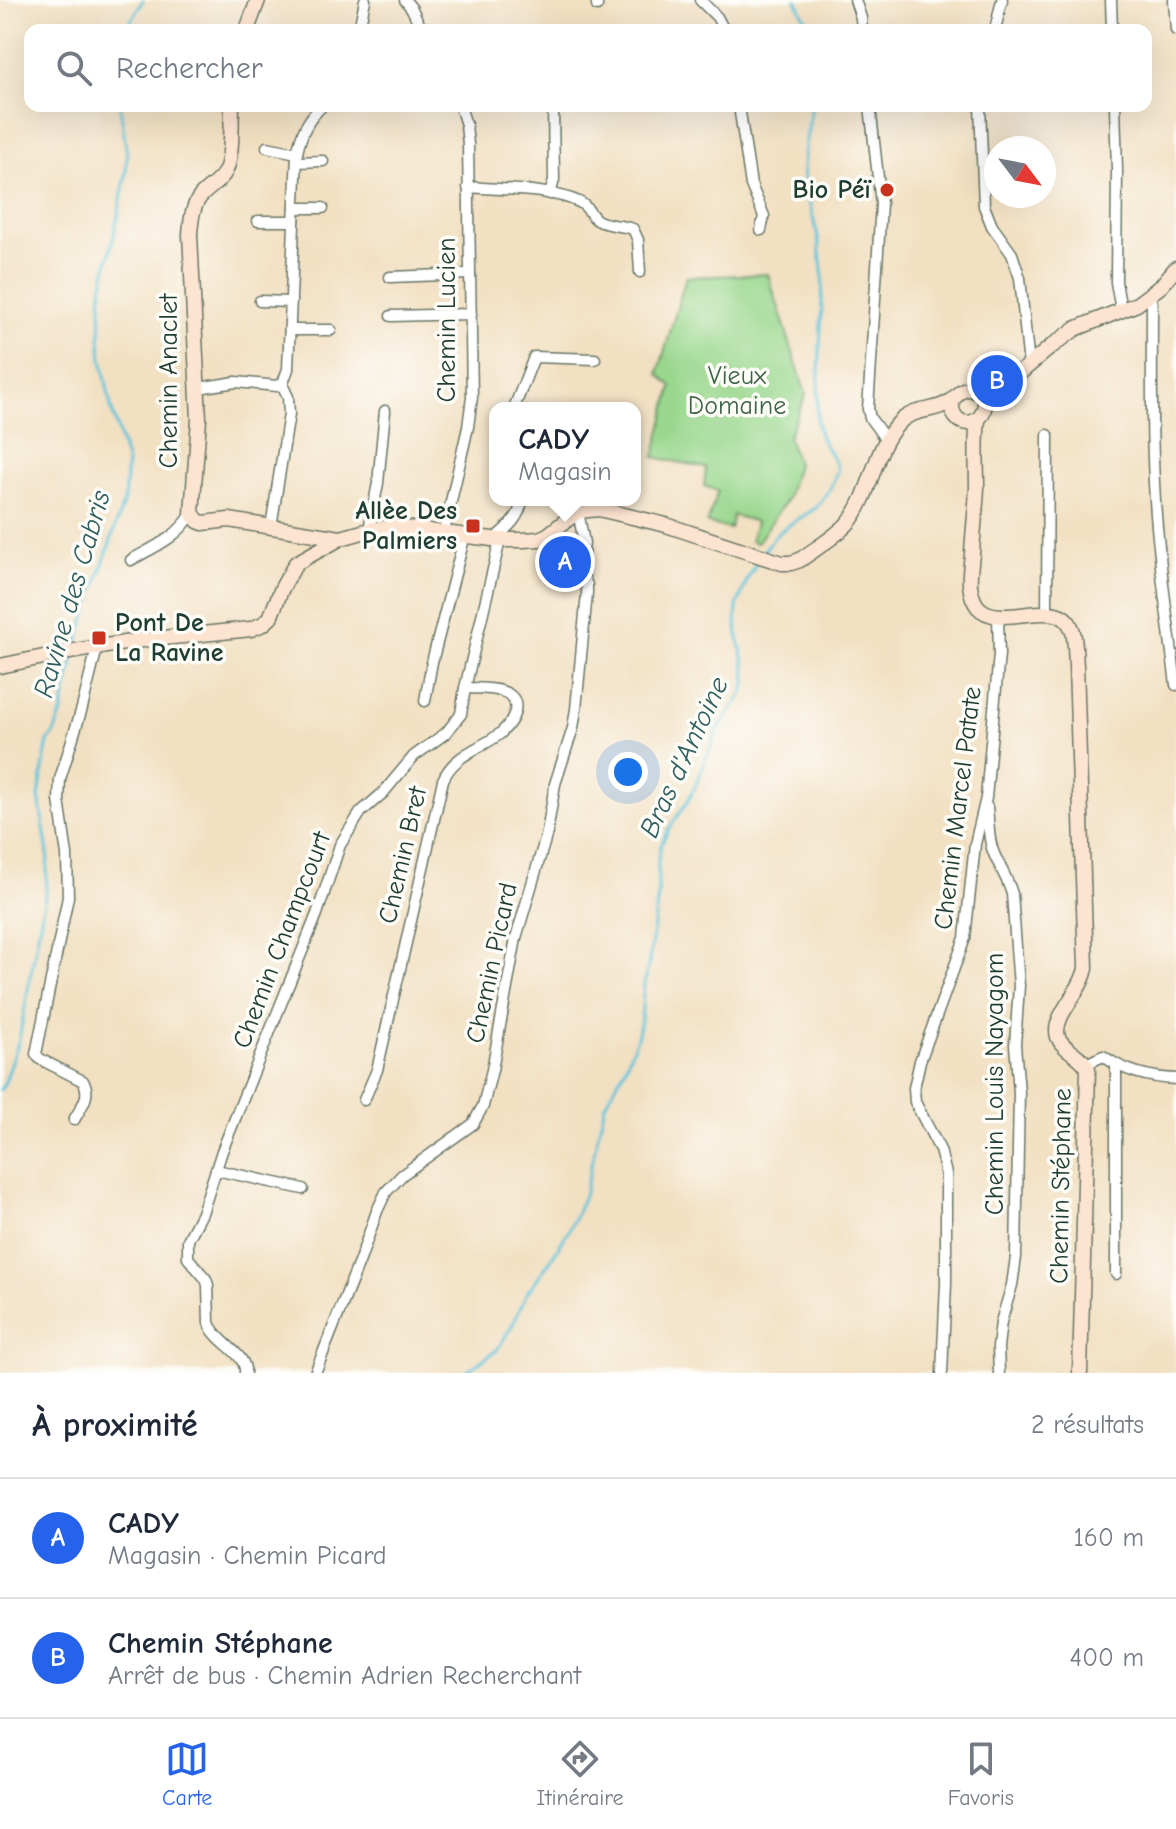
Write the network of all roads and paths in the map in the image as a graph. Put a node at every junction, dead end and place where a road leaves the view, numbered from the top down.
1 (258, 0) edge
2 (365, 0) edge
3 (405, 0) edge
4 (700, 0) edge
5 (855, 0) edge
6 (1002, 0) edge
7 (1111, 0) edge
8 (1174, 0) edge
9 (249, 24) edge
10 (360, 24) edge
11 (419, 24) edge
12 (721, 24) edge
13 (862, 24) edge
14 (996, 24) edge
15 (1112, 24) edge
16 (1176, 30) edge
17 (232, 112) edge
18 (315, 112) edge
19 (462, 112) edge
20 (553, 112) edge
21 (740, 112) edge
22 (871, 112) edge
23 (980, 112) edge
24 (1115, 112) edge
25 (267, 147) dead end
26 (297, 158) junction
27 (323, 161) dead end
28 (468, 187) junction
29 (550, 194) junction
30 (295, 208) junction
31 (323, 208) dead end
32 (258, 221) dead end
33 (294, 221) junction
34 (761, 230) dead end
35 (1176, 268) edge
36 (640, 272) dead end
37 (470, 274) junction
38 (390, 277) dead end
39 (1149, 296) junction
40 (260, 301) dead end
41 (291, 302) junction
42 (1121, 310) junction
43 (471, 314) junction
44 (391, 316) dead end
45 (290, 330) junction
46 (331, 330) dead end
47 (595, 359) dead end
48 (1029, 366) junction
49 (282, 384) junction
50 (198, 388) junction
51 (982, 398) junction
52 (516, 402) edge
53 (947, 406) junction
54 (385, 411) dead end
55 (974, 426) junction
56 (1048, 435) dead end
57 (886, 440) junction
58 (521, 506) edge
59 (574, 509) edge
60 (192, 513) junction
61 (271, 527) junction
62 (369, 530) junction
63 (444, 532) junction
64 (465, 535) junction
65 (341, 538) junction
66 (497, 539) junction
67 (131, 560) dead end
68 (1047, 612) junction
69 (998, 616) junction
70 (93, 648) junction
71 (0, 666) edge
72 (1176, 685) edge
73 (465, 688) junction
74 (425, 701) dead end
75 (986, 798) junction
76 (1086, 1064) junction
77 (1116, 1066) junction
78 (1176, 1079) edge
79 (364, 1100) dead end
80 (74, 1120) dead end
81 (216, 1170) junction
82 (303, 1189) dead end
83 (1116, 1274) dead end
84 (245, 1373) edge
85 (315, 1373) edge
86 (942, 1373) edge
87 (999, 1373) edge
88 (1080, 1373) edge

1 - 9 main road
2 - 10 street
3 - 11 street
4 - 12 street
5 - 13 street
6 - 14 street
7 - 15 street
8 - 16 street
17 - 50 main road, Chemin Anaclet
18 - 26 street
19 - 28 street, Chemin Lucien
20 - 29 street
21 - 34 street
22 - 57 street
23 - 48 street
24 - 42 street
25 - 26 street
26 - 27 street
26 - 30 street
28 - 29 street
28 - 37 street, Chemin Lucien
29 - 36 street
30 - 31 street
30 - 33 street
32 - 33 street
33 - 41 street
35 - 39 main road
37 - 38 street
37 - 43 street, Chemin Lucien
39 - 42 main road
39 - 72 street
40 - 41 street
41 - 45 street
42 - 48 main road
43 - 44 street
43 - 63 street, Chemin Lucien
45 - 46 street
45 - 49 street
47 - 52 street
48 - 51 main road
49 - 50 street
49 - 61 street
50 - 60 main road, Chemin Anaclet
51 - 53 main road
51 - 55 main road
53 - 55 main road
53 - 57 main road
54 - 62 street
55 - 69 main road
56 - 68 street
57 - 59 main road
58 - 66 street
59 - 66 main road
59 - 85 street, Chemin Picard
60 - 61 main road
60 - 67 street
61 - 65 main road
62 - 63 main road
62 - 65 main road
63 - 64 main road
64 - 66 main road
64 - 74 street
65 - 70 main road
66 - 73 street, Chemin Champcourt
68 - 69 main road
68 - 76 main road, Chemin Stéphane
69 - 75 street, Chemin Marcel Patate
70 - 71 main road
70 - 80 street
73 - 79 street, Chemin Bret
73 - 81 street, Chemin Champcourt
75 - 86 street, Chemin Marcel Patate
75 - 87 street, Chemin Louis Nayagom
76 - 77 street
76 - 88 main road, Chemin Stéphane
77 - 78 street
77 - 83 street
81 - 82 street
81 - 84 street, Chemin Champcourt

